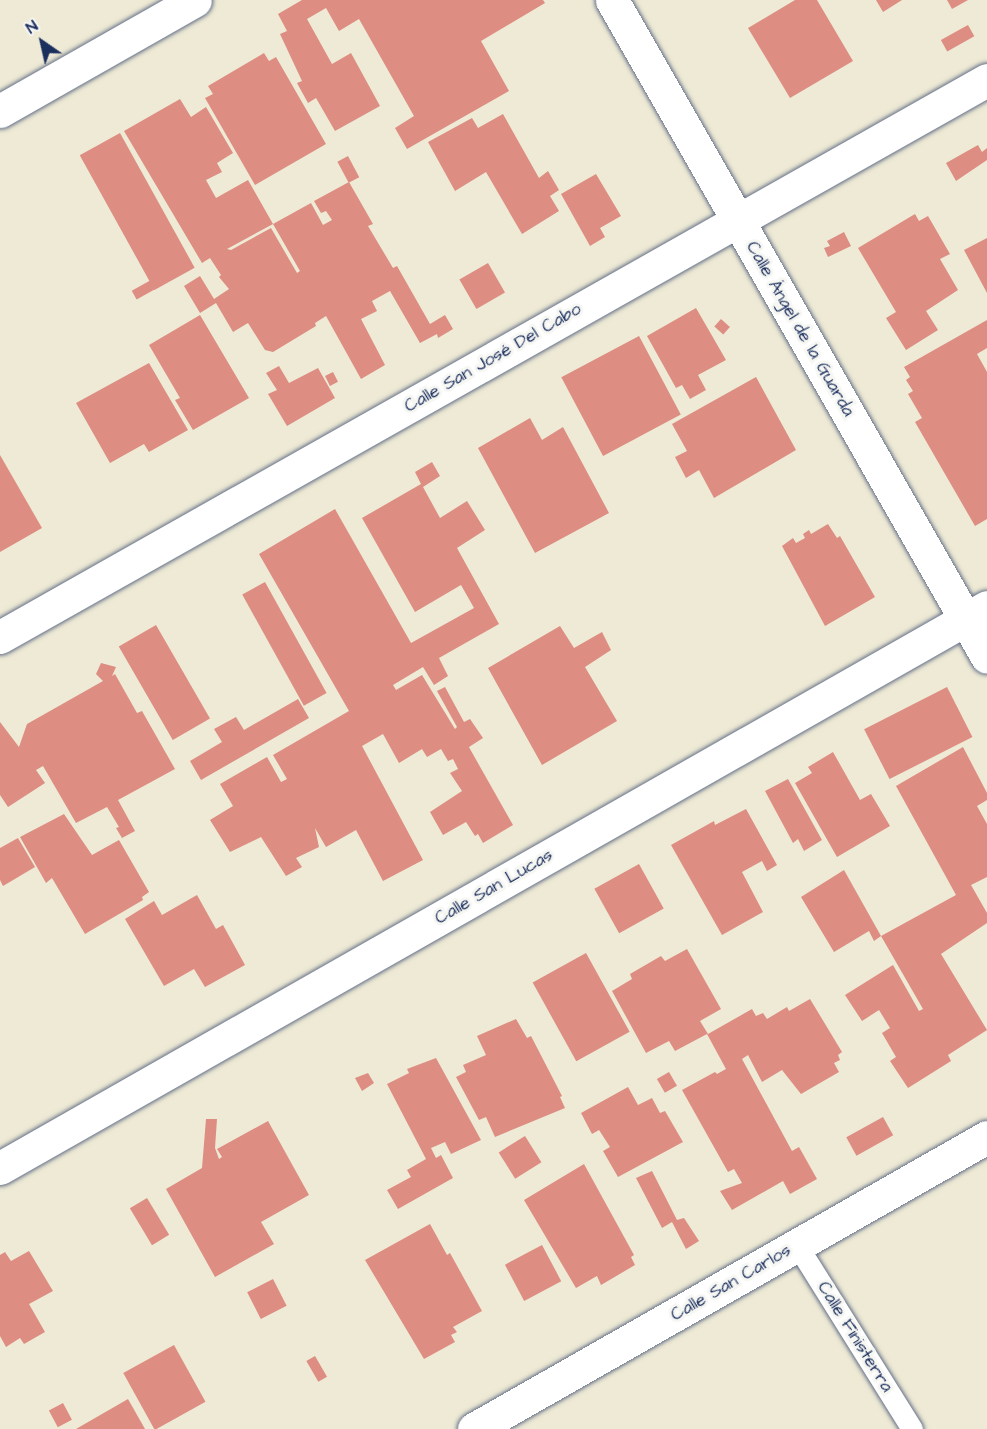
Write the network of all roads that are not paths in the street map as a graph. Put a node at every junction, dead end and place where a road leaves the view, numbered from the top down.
1 (195, 0) edge
2 (612, 0) edge
3 (987, 80) edge
4 (0, 111) edge
5 (737, 219) junction
6 (976, 613) edge
7 (0, 638) edge
8 (987, 657) edge
9 (987, 1137) edge
10 (0, 1168) edge
11 (797, 1245) junction
12 (474, 1429) edge
13 (912, 1429) edge

1 - 4 street
2 - 5 street, Calle Ángel de la Guarda
3 - 5 street, Calle San José Del Cabo
5 - 6 street, Calle Ángel de la Guarda
5 - 7 street, Calle San José Del Cabo
6 - 8 street, Calle Ángel de la Guarda
6 - 10 street, Calle San Lucas
9 - 11 street, Calle San Carlos
11 - 12 street, Calle San Carlos
11 - 13 lane, Calle Finisterra

